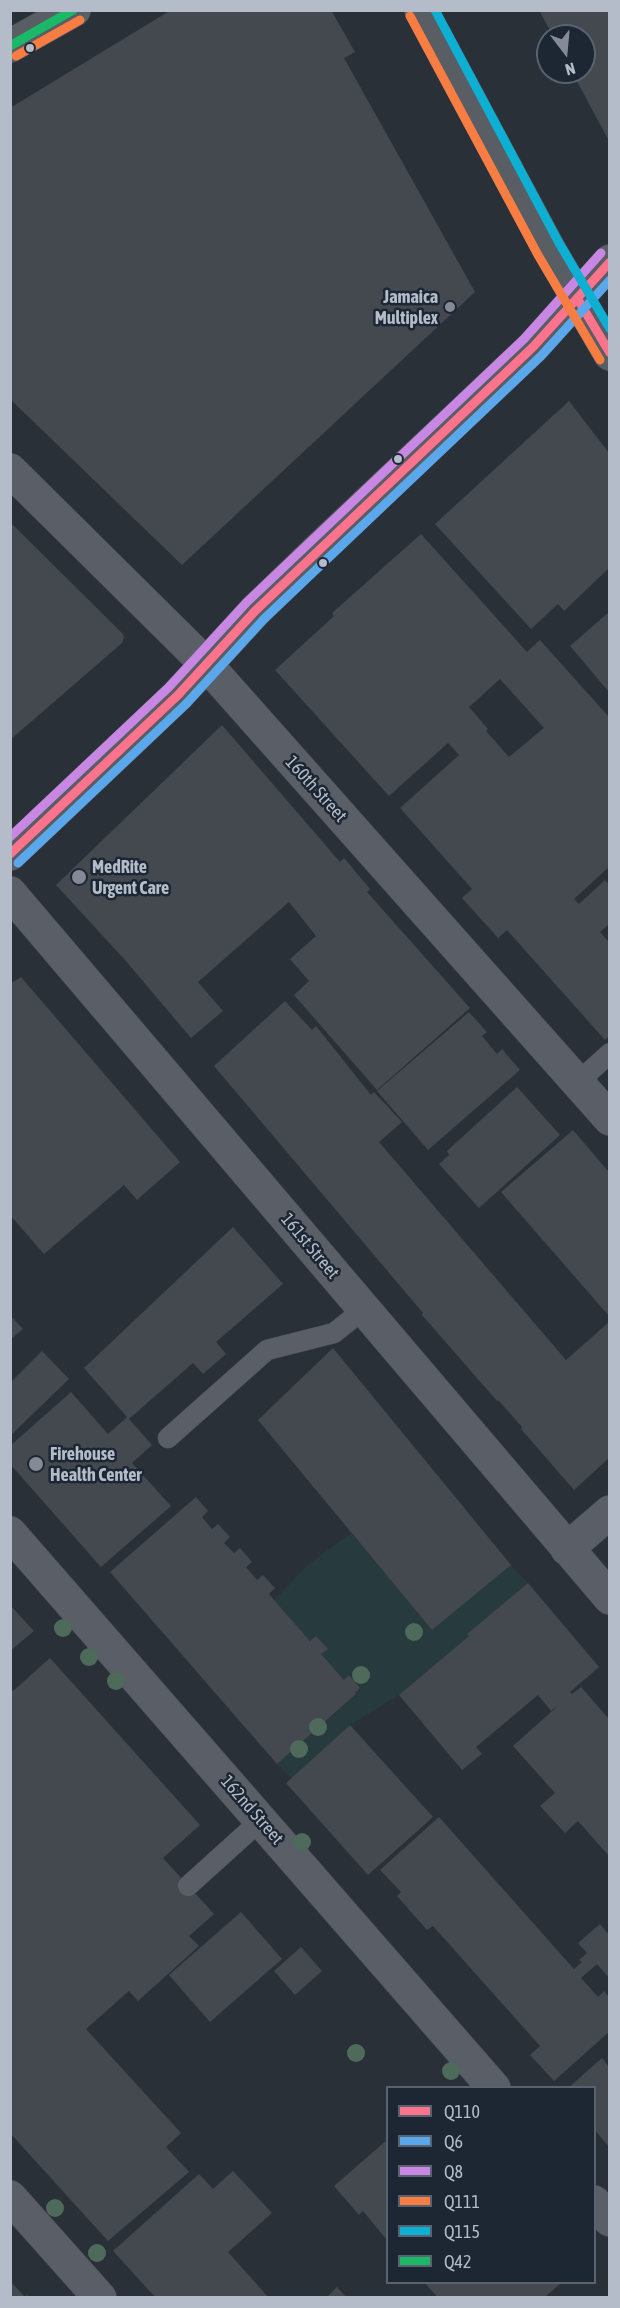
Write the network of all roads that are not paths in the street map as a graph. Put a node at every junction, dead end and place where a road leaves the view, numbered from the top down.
1 (74, 10) edge
2 (421, 10) edge
3 (10, 46) edge
4 (609, 261) edge
5 (577, 298) junction
6 (609, 354) edge
7 (10, 470) edge
8 (206, 664) junction
9 (10, 854) edge
10 (10, 893) edge
11 (609, 1053) edge
12 (577, 1083) junction
13 (609, 1119) edge
14 (364, 1310) junction
15 (168, 1438) dead end
16 (609, 1512) edge
17 (10, 1533) edge
18 (567, 1549) junction
19 (609, 1598) edge
20 (261, 1820) junction
21 (188, 1886) dead end
22 (492, 2086) edge
23 (10, 2197) edge
24 (596, 2204) edge
25 (609, 2220) edge
26 (100, 2298) edge

1 - 3 main road
2 - 5 main road
4 - 5 main road
5 - 6 main road
5 - 8 main road
7 - 8 street, 160th Street
8 - 9 main road
8 - 12 street, 160th Street
10 - 14 street, 161st Street
11 - 12 lane
12 - 13 street, 160th Street
14 - 15 lane
14 - 18 street, 161st Street
16 - 18 street
17 - 20 street, 162nd Street
18 - 19 street, 161st Street
20 - 21 lane
20 - 22 street, 162nd Street
23 - 26 street
24 - 25 street

